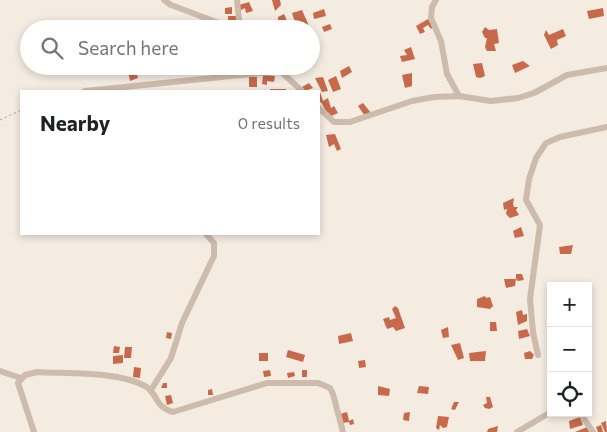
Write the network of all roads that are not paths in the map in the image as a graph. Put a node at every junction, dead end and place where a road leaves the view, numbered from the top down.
1 (164, 0) edge
2 (237, 0) edge
3 (436, 0) edge
4 (211, 20) edge
5 (239, 20) edge
6 (607, 68) edge
7 (219, 75) edge
8 (285, 75) edge
9 (93, 90) edge
10 (301, 90) edge
11 (458, 96) junction
12 (320, 109) edge
13 (607, 127) edge
14 (207, 235) edge
15 (538, 355) dead end
16 (0, 370) edge
17 (21, 378) junction
18 (151, 390) junction
19 (547, 414) edge
20 (583, 417) edge
21 (34, 432) edge
22 (343, 432) edge
23 (517, 432) edge
24 (592, 432) edge

1 - 4 street
2 - 5 street
3 - 11 street
6 - 11 street
7 - 9 street
8 - 10 street
11 - 12 street
13 - 15 street
14 - 18 street
16 - 17 street
17 - 18 street
17 - 21 street
18 - 22 street
19 - 23 street
20 - 24 street

